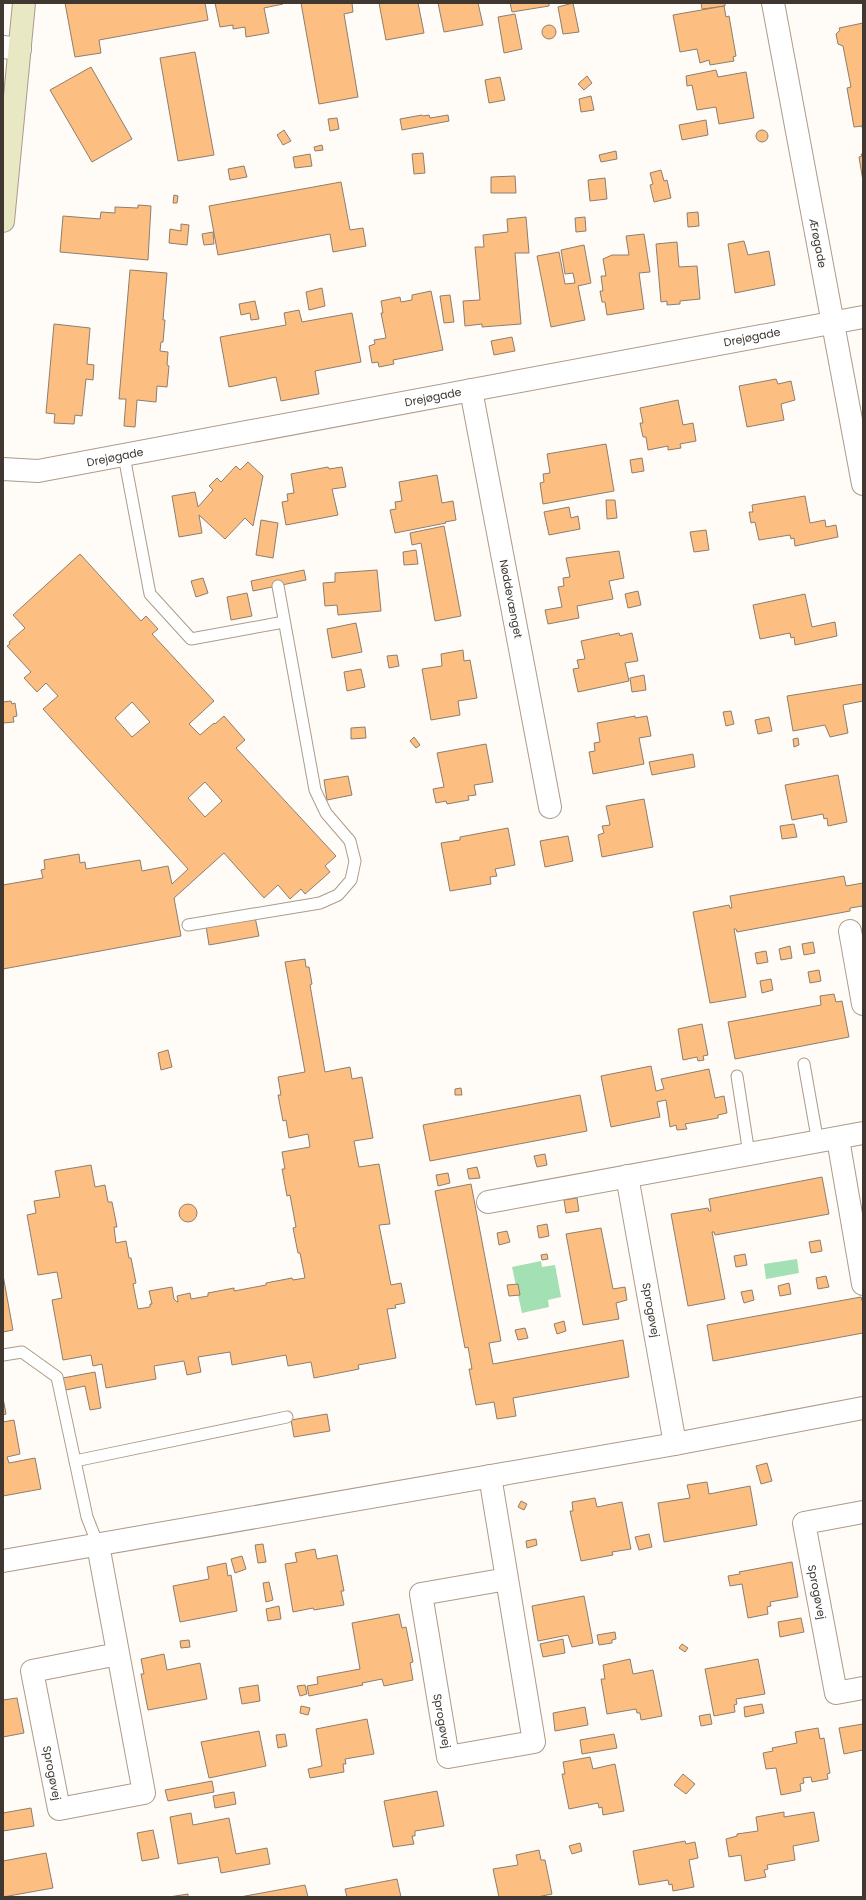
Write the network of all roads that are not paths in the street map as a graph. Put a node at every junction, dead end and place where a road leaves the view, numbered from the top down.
1 (24, 3) edge
2 (773, 3) edge
3 (11, 48) edge
4 (3, 222) edge
5 (863, 317) edge
6 (833, 322) junction
7 (471, 390) junction
8 (124, 456) junction
9 (3, 469) edge
10 (863, 484) edge
11 (278, 586) dead end
12 (284, 622) junction
13 (550, 807) dead end
14 (188, 925) dead end
15 (850, 931) dead end
16 (863, 1004) edge
17 (804, 1064) dead end
18 (737, 1076) dead end
19 (863, 1133) edge
20 (828, 1141) junction
21 (749, 1154) junction
22 (627, 1176) junction
23 (488, 1202) dead end
24 (863, 1284) edge
25 (3, 1355) edge
26 (863, 1408) edge
27 (287, 1417) dead end
28 (675, 1444) junction
29 (75, 1460) junction
30 (490, 1476) junction
31 (863, 1512) edge
32 (98, 1544) junction
33 (3, 1561) edge
34 (507, 1579) junction
35 (118, 1654) junction
36 (863, 1688) edge

1 - 3 street
2 - 6 street, Ærøgade
3 - 4 street
5 - 6 street, Drejøgade
6 - 7 street, Drejøgade
6 - 10 street, Ærøgade
7 - 8 street, Drejøgade
7 - 13 street, Nøddevænget
8 - 9 street, Drejøgade
8 - 12 lane
11 - 12 lane
12 - 14 lane
15 - 16 street
17 - 20 lane
18 - 21 lane
19 - 20 street
20 - 21 street
20 - 24 street
21 - 22 street
22 - 23 street
22 - 28 street, Sprogøvej
25 - 29 lane
26 - 28 street
27 - 29 lane
28 - 30 street
29 - 32 lane
30 - 32 street
30 - 34 street, Sprogøvej
31 - 36 street, Sprogøvej
32 - 33 street
32 - 35 street, Sprogøvej
34 - 34 street, Sprogøvej
35 - 35 street, Sprogøvej

